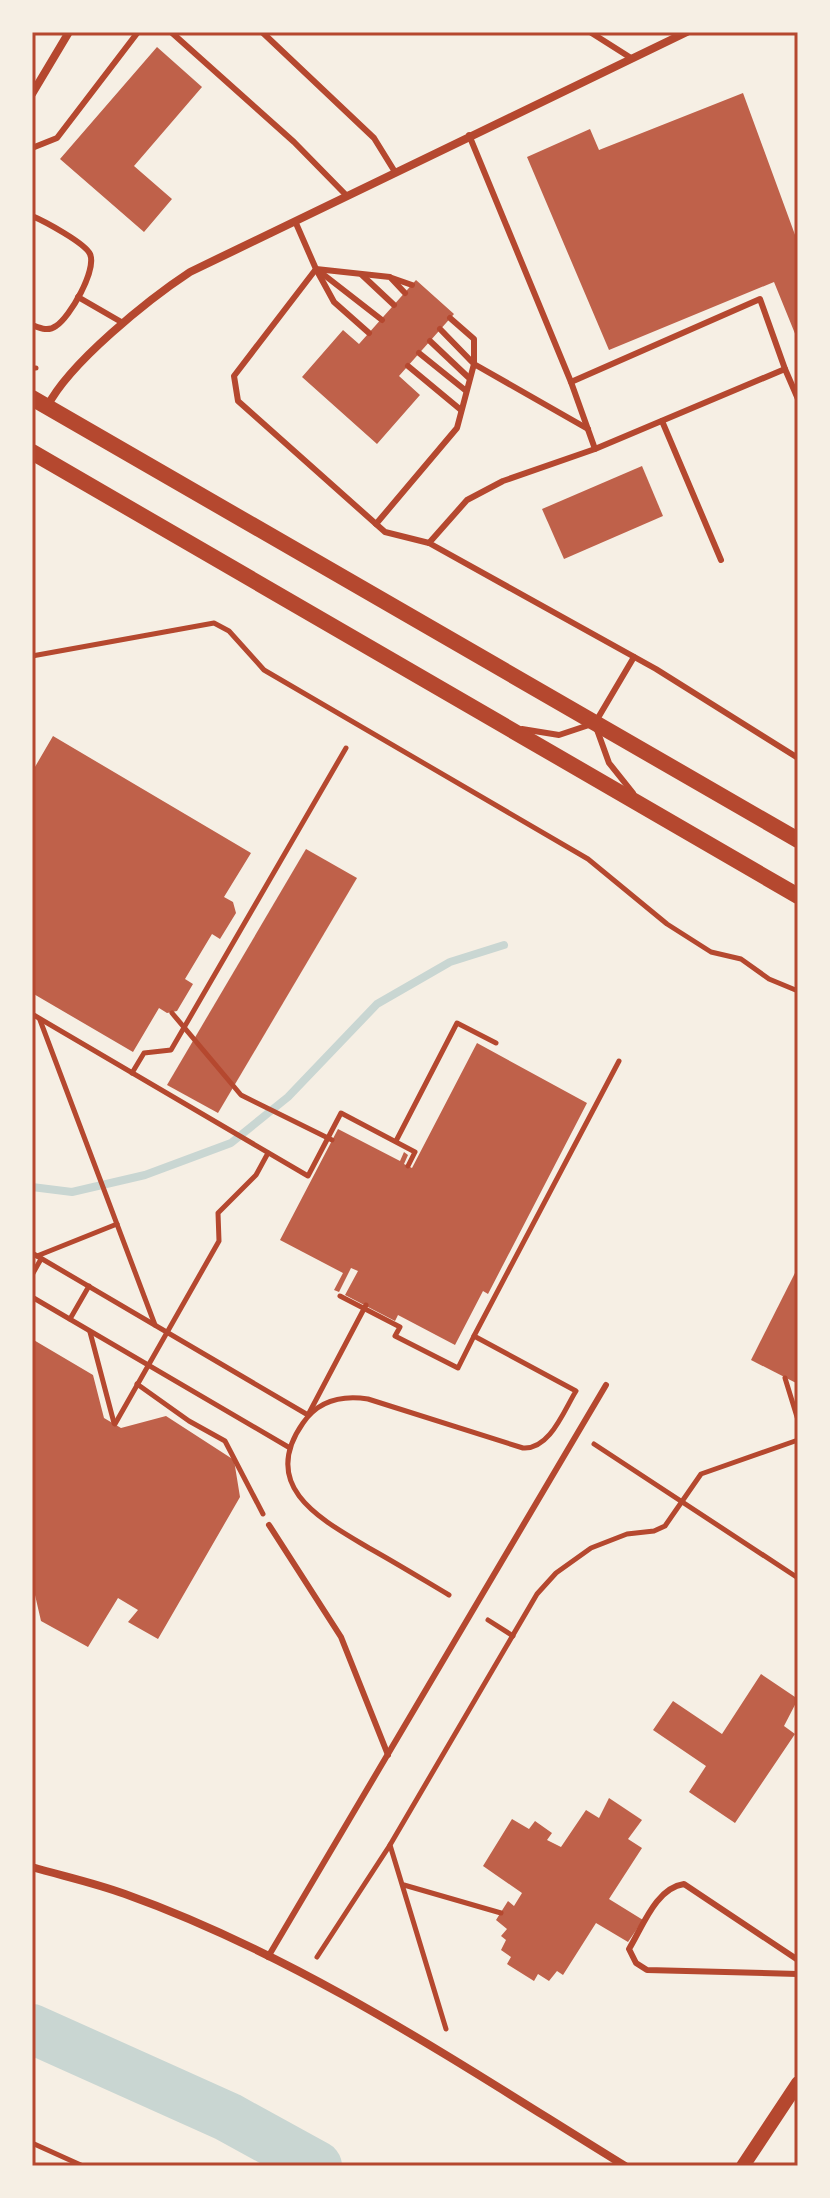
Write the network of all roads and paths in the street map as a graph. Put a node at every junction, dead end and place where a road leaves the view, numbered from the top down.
1 (69, 32) edge
2 (138, 32) edge
3 (171, 32) edge
4 (262, 32) edge
5 (590, 32) edge
6 (687, 32) edge
7 (631, 58) junction
8 (32, 94) edge
9 (469, 135) junction
10 (32, 148) edge
11 (395, 172) junction
12 (346, 195) junction
13 (32, 216) edge
14 (295, 221) junction
15 (316, 269) junction
16 (361, 274) junction
17 (390, 277) junction
18 (412, 285) dead end
19 (405, 293) dead end
20 (78, 297) junction
21 (394, 305) dead end
22 (450, 318) dead end
23 (382, 320) dead end
24 (123, 323) junction
25 (32, 325) edge
26 (440, 329) dead end
27 (369, 333) dead end
28 (430, 341) dead end
29 (419, 353) dead end
30 (474, 364) junction
31 (408, 366) dead end
32 (785, 369) junction
33 (468, 377) junction
34 (571, 382) junction
35 (465, 390) junction
36 (32, 398) edge
37 (798, 399) edge
38 (47, 407) junction
39 (461, 410) junction
40 (662, 421) junction
41 (588, 429) junction
42 (595, 449) junction
43 (32, 452) edge
44 (376, 524) junction
45 (429, 543) junction
46 (721, 560) dead end
47 (32, 656) edge
48 (634, 657) junction
49 (595, 723) junction
50 (500, 724) junction
51 (346, 748) dead end
52 (798, 758) edge
53 (643, 806) junction
54 (798, 840) edge
55 (798, 896) edge
56 (798, 991) edge
57 (172, 1013) dead end
58 (32, 1014) edge
59 (40, 1019) junction
60 (496, 1043) dead end
61 (619, 1061) dead end
62 (132, 1073) junction
63 (332, 1140) dead end
64 (396, 1141) junction
65 (268, 1153) junction
66 (408, 1166) dead end
67 (117, 1224) junction
68 (37, 1256) edge
69 (32, 1275) edge
70 (89, 1286) junction
71 (340, 1296) dead end
72 (32, 1297) edge
73 (365, 1307) junction
74 (70, 1319) junction
75 (155, 1325) junction
76 (90, 1331) junction
77 (167, 1331) junction
78 (474, 1336) junction
79 (148, 1365) junction
80 (785, 1378) dead end
81 (137, 1384) junction
82 (606, 1385) dead end
83 (308, 1415) junction
84 (798, 1420) edge
85 (798, 1440) edge
86 (594, 1444) dead end
87 (290, 1448) junction
88 (682, 1502) junction
89 (269, 1525) joint
90 (798, 1578) edge
91 (449, 1595) dead end
92 (488, 1620) dead end
93 (513, 1636) junction
94 (388, 1755) junction
95 (390, 1845) junction
96 (32, 1867) edge
97 (404, 1885) junction
98 (501, 1913) dead end
99 (268, 1957) junction
100 (317, 1957) dead end
101 (798, 1960) edge
102 (798, 1974) edge
103 (446, 2029) dead end
104 (798, 2083) edge
105 (32, 2143) edge
106 (83, 2166) edge
107 (625, 2166) edge
108 (743, 2166) edge

1 - 8 street
2 - 10 lane
3 - 12 lane
4 - 11 lane
5 - 7 lane
6 - 7 street
7 - 9 street
9 - 11 street
9 - 34 lane
11 - 12 street
12 - 14 street
13 - 20 lane
14 - 15 lane
14 - 24 street
15 - 16 lane
15 - 23 lane
15 - 27 lane
15 - 44 lane
16 - 17 lane
16 - 21 lane
17 - 18 lane
17 - 19 lane
20 - 24 lane
20 - 25 lane
22 - 30 lane
24 - 38 street
26 - 30 lane
28 - 33 lane
29 - 35 lane
30 - 33 lane
30 - 41 lane
31 - 39 lane
32 - 34 lane
32 - 37 lane
32 - 40 lane
33 - 35 lane
34 - 41 lane
35 - 39 lane
36 - 38 main road
38 - 49 main road
39 - 44 lane
40 - 42 lane
40 - 46 lane
41 - 42 lane
42 - 45 lane
43 - 50 main road
44 - 45 lane
45 - 48 lane
47 - 56 path
48 - 49 lane
48 - 52 lane
49 - 50 lane
49 - 53 lane
49 - 54 main road
50 - 53 main road
51 - 62 path
53 - 55 main road
57 - 63 path
58 - 59 path
59 - 62 path
59 - 67 path
60 - 64 path
61 - 78 path
62 - 65 path
64 - 65 path
64 - 66 path
65 - 77 path
67 - 68 path
67 - 75 path
68 - 69 path
68 - 70 path
70 - 74 path
70 - 75 path
71 - 73 path
72 - 74 path
73 - 78 path
73 - 83 path
74 - 76 path
75 - 77 path
76 - 79 path
76 - 81 path
77 - 79 path
77 - 83 path
78 - 83 path
79 - 81 path
79 - 87 path
80 - 84 path
81 - 89 path
82 - 94 lane
83 - 87 path
85 - 88 path
86 - 88 path
87 - 91 path
88 - 90 path
88 - 93 path
89 - 94 lane
92 - 93 path
93 - 95 path
94 - 99 lane
95 - 97 path
95 - 100 path
96 - 99 street
97 - 98 path
97 - 103 path
99 - 107 street
101 - 102 lane
104 - 108 street
105 - 106 path

